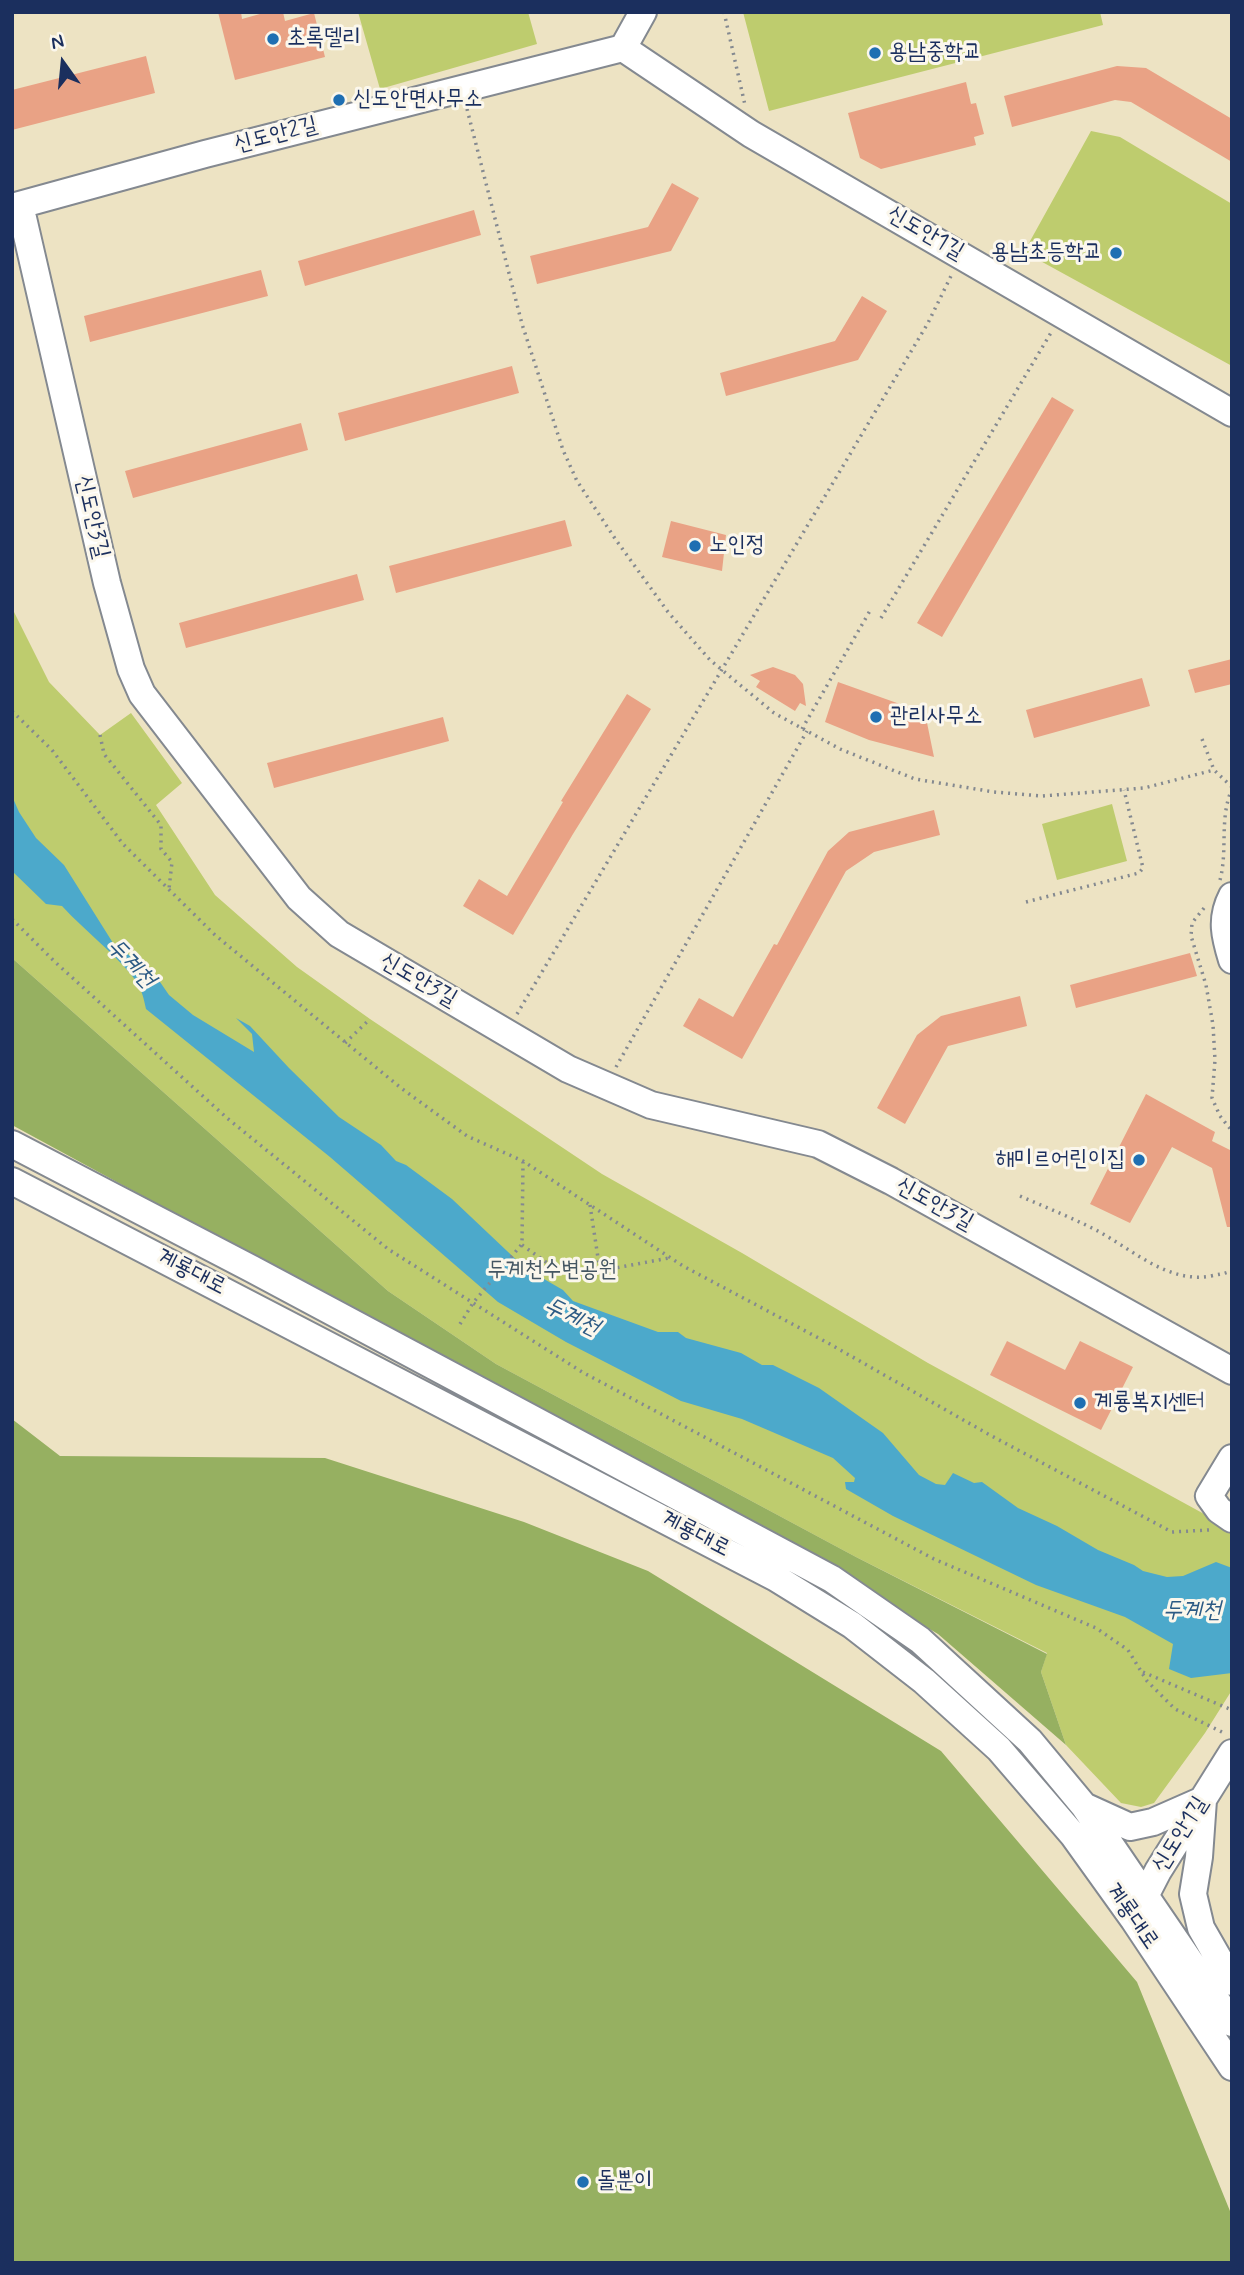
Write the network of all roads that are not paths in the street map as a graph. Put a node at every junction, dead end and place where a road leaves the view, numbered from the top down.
1 (643, 12) edge
2 (623, 48) junction
3 (16, 206) edge
4 (1232, 413) edge
5 (1232, 896) edge
6 (1232, 960) edge
7 (12, 1144) edge
8 (12, 1181) edge
9 (1232, 1371) edge
10 (1232, 1458) edge
11 (1226, 1523) edge
12 (1232, 1752) edge
13 (1203, 1800) junction
14 (1084, 1806) junction
15 (1139, 1908) junction
16 (1232, 1982) edge
17 (1232, 2024) edge
18 (1232, 2067) edge

1 - 2 street
2 - 3 street, 신도안2길
2 - 4 street, 신도안1길
3 - 9 street, 신도안3길
5 - 6 street
7 - 14 street, 계룡대로
8 - 15 street, 계룡대로
10 - 11 street
12 - 13 street, 신도안1길
13 - 14 street
13 - 15 street, 신도안1길
13 - 16 street
14 - 15 street, 계룡대로
15 - 17 street
15 - 18 street, 계룡대로

